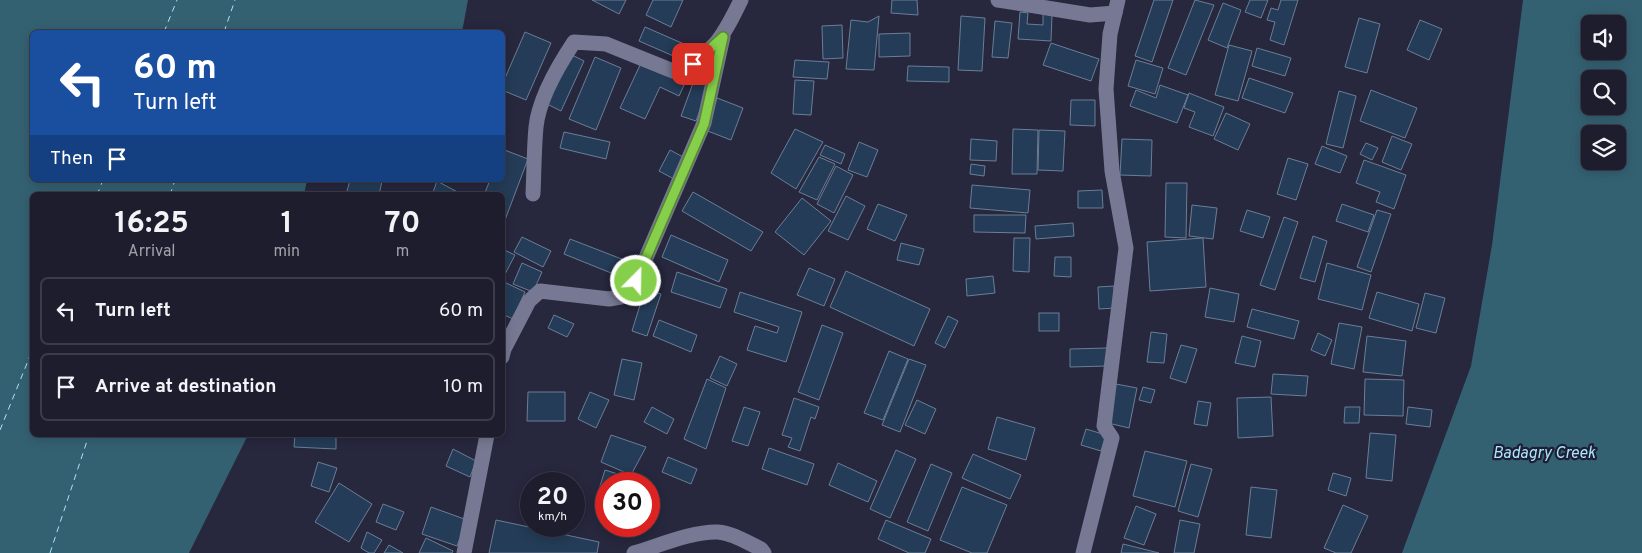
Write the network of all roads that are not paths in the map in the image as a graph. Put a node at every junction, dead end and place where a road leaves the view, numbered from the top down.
1 (741, 0) edge
2 (998, 0) edge
3 (1117, 7) edge
4 (723, 37) junction
5 (533, 194) dead end
6 (505, 347) edge
7 (487, 437) edge
8 (464, 553) edge
9 (634, 553) edge
10 (764, 553) edge
11 (1084, 553) edge

1 - 4 street
2 - 3 street
3 - 11 street
4 - 5 street
4 - 6 street
7 - 8 street
9 - 10 street

